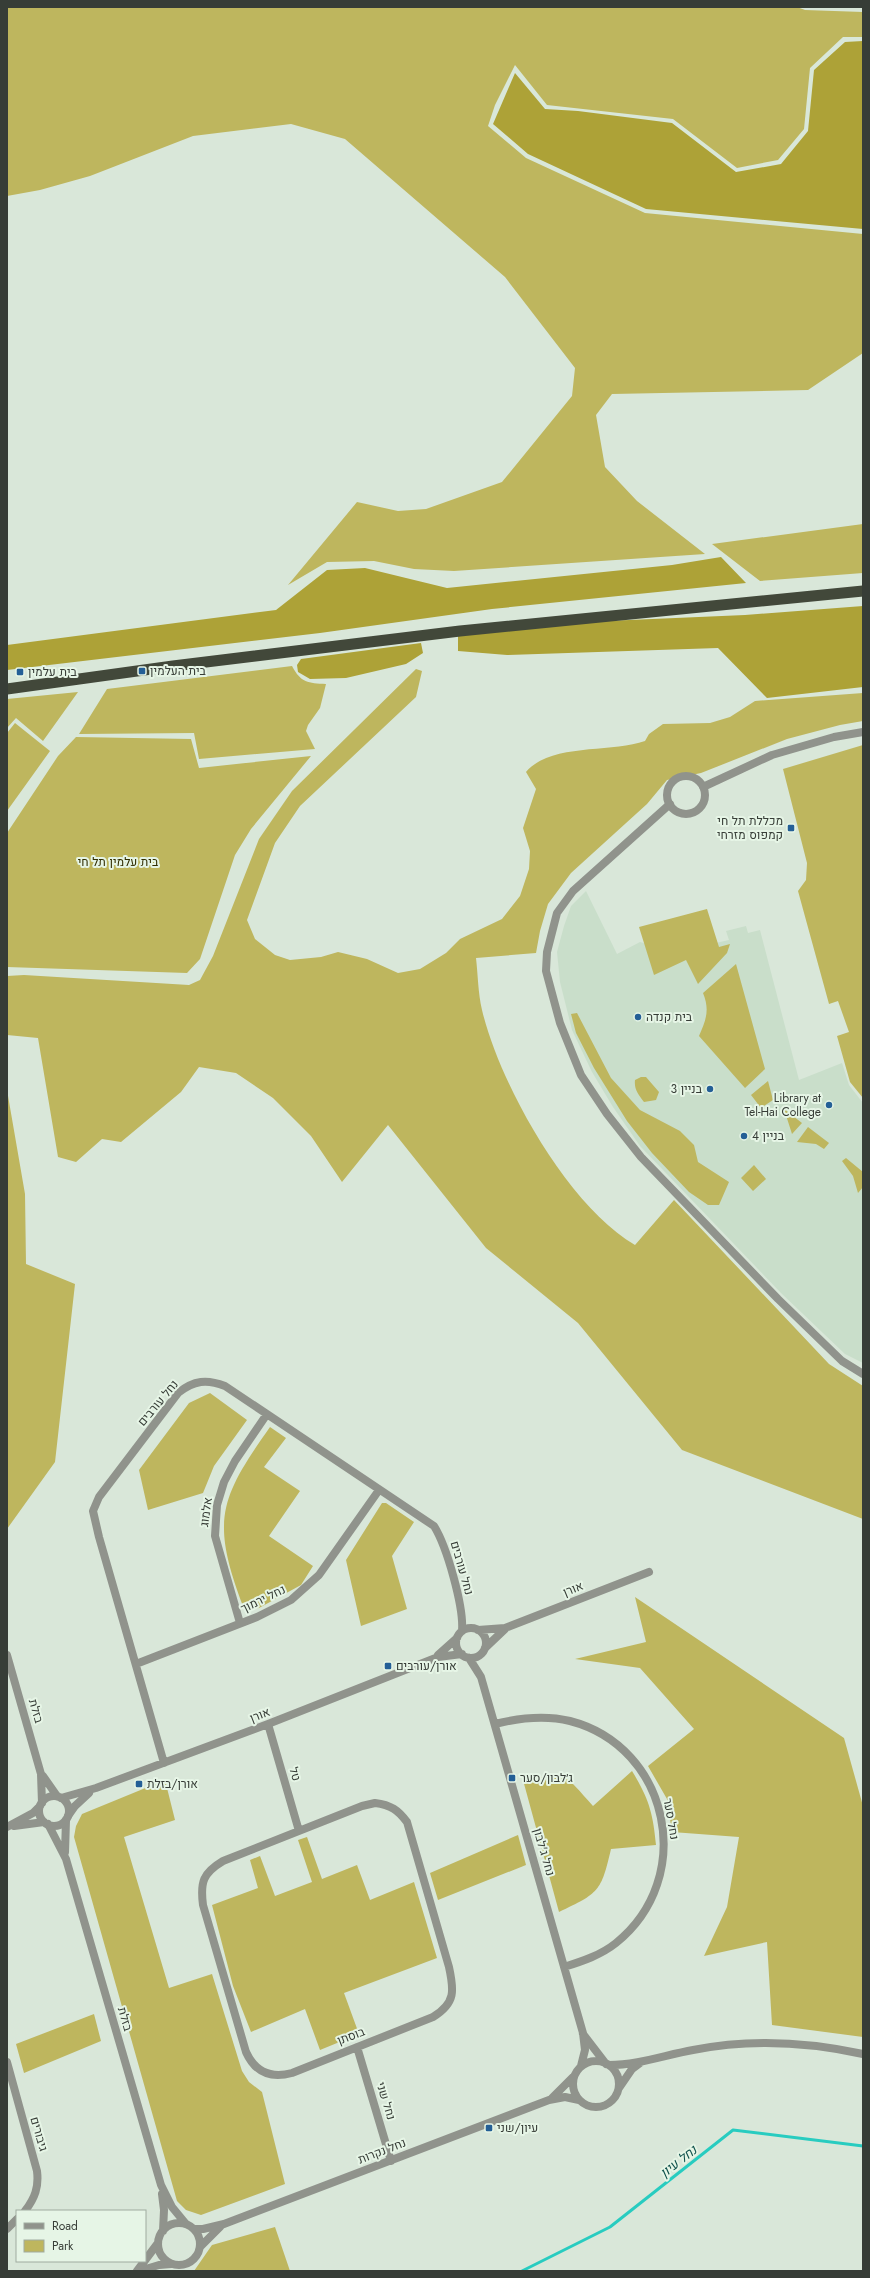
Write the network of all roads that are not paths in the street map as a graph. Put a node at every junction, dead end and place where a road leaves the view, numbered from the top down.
1 (863, 591) edge
2 (7, 689) edge
3 (863, 732) edge
4 (703, 787) junction
5 (670, 804) junction
6 (863, 1374) edge
7 (267, 1414) junction
8 (379, 1490) junction
9 (649, 1572) dead end
10 (461, 1610) junction
11 (240, 1623) junction
12 (505, 1628) junction
13 (477, 1629) junction
14 (460, 1635) junction
15 (484, 1650) junction
16 (7, 1655) edge
17 (466, 1656) junction
18 (431, 1660) junction
19 (136, 1664) junction
20 (481, 1677) junction
21 (268, 1724) junction
22 (494, 1724) junction
23 (164, 1763) junction
24 (41, 1774) junction
25 (96, 1788) junction
26 (59, 1797) junction
27 (42, 1805) junction
28 (67, 1818) junction
29 (46, 1823) junction
30 (7, 1827) edge
31 (299, 1831) junction
32 (66, 1859) junction
33 (564, 1967) junction
34 (583, 2033) junction
35 (357, 2047) junction
36 (863, 2054) edge
37 (7, 2062) edge
38 (642, 2062) junction
39 (608, 2064) junction
40 (581, 2066) junction
41 (575, 2074) junction
42 (618, 2089) junction
43 (549, 2100) junction
44 (579, 2100) junction
45 (391, 2161) junction
46 (161, 2185) junction
47 (26, 2210) edge
48 (16, 2220) edge
49 (186, 2224) junction
50 (224, 2224) junction
51 (7, 2229) edge
52 (194, 2229) junction
53 (163, 2231) junction
54 (158, 2243) junction
55 (200, 2248) junction
56 (146, 2260) edge
57 (144, 2262) edge
58 (172, 2264) junction
59 (138, 2271) edge

1 - 2 highway
3 - 4 street
4 - 5 street
4 - 5 street
5 - 6 street
7 - 8 street, נחל עורבים
7 - 11 street, אלמוג
7 - 19 street, נחל עורבים
8 - 10 street, נחל עורבים
8 - 11 street, נחל ירמוך
9 - 12 street, אורן
10 - 13 street, נחל עורבים
10 - 14 street, נחל עורבים
11 - 19 street, נחל ירמוך
12 - 13 street, אורן
12 - 15 street, אורן
13 - 14 street
13 - 15 street
14 - 17 street
14 - 18 street, אורן
15 - 17 street
15 - 20 street, נחל ג'לבון
16 - 24 street, בזלת
17 - 18 street, אורן
17 - 20 street, נחל ג'לבון
18 - 21 street, אורן
19 - 23 street, נחל עורבים
20 - 22 street, נחל ג'לבון
21 - 23 street, אורן
21 - 31 street, טל
22 - 33 street, נחל ג'לבון
22 - 33 street, נחל סער
23 - 25 street, אורן
24 - 26 street, בזלת
24 - 27 street, בזלת
25 - 26 street, אורן
25 - 28 street, אורן
26 - 27 street
26 - 28 street
27 - 29 street
27 - 30 street
28 - 29 street
28 - 32 street, בזלת
29 - 30 street
29 - 32 street, בזלת
31 - 35 street, בוסתן
31 - 35 street, בוסתן
32 - 46 street, בזלת
33 - 34 street, נחל ג'לבון
34 - 39 street, נחל ג'לבון
34 - 40 street, נחל ג'לבון
35 - 45 street, נחל שני
36 - 38 street
37 - 47 street, גיבורים
38 - 39 street
38 - 42 street
39 - 40 street
39 - 42 street
40 - 41 street
41 - 43 street, נחל נקרות
41 - 44 street
42 - 44 street
43 - 44 street, נחל נקרות
43 - 45 street, נחל נקרות
45 - 50 street, נחל נקרות
46 - 49 street, בזלת
46 - 53 street, בזלת
48 - 51 street
49 - 52 street
49 - 53 street
50 - 52 street, נחל נקרות
50 - 55 street, נחל נקרות
52 - 55 street
53 - 54 street
54 - 56 street
54 - 58 street
55 - 58 street
57 - 59 street
58 - 59 street

